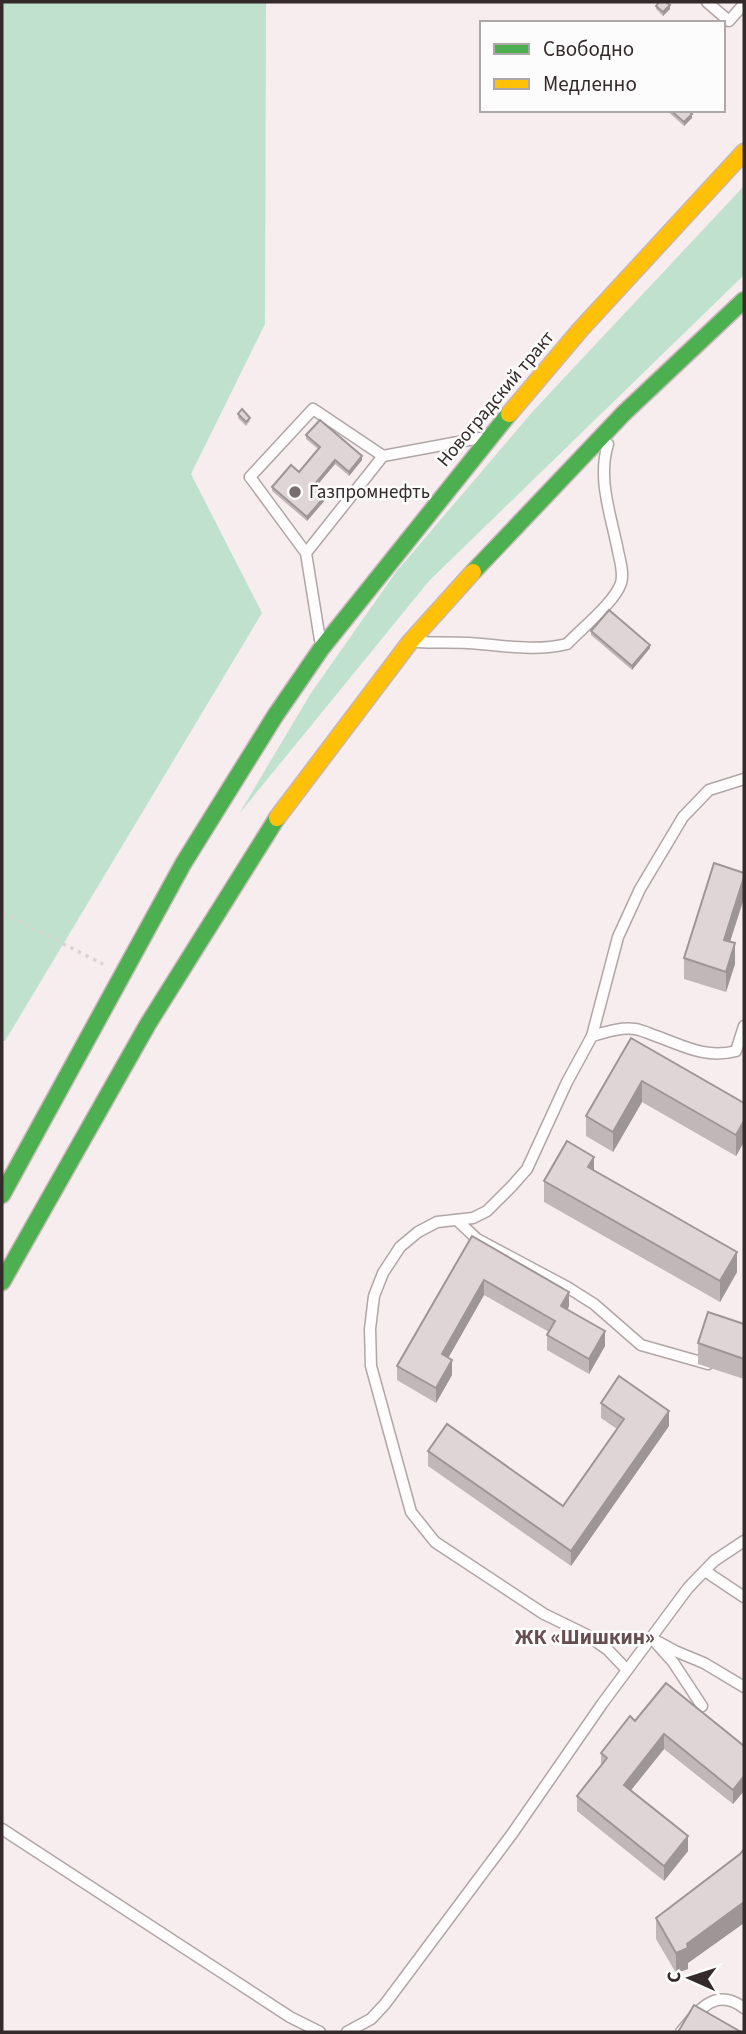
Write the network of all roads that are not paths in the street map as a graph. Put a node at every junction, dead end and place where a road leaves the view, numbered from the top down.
1 (707, 2) edge
2 (744, 4) edge
3 (744, 152) edge
4 (744, 300) edge
5 (624, 413) junction
6 (491, 436) junction
7 (383, 456) junction
8 (306, 553) junction
9 (410, 642) junction
10 (321, 649) junction
11 (744, 779) edge
12 (744, 1026) edge
13 (592, 1036) junction
14 (2, 1195) edge
15 (457, 1220) junction
16 (2, 1282) edge
17 (722, 1366) edge
18 (744, 1541) edge
19 (705, 1571) junction
20 (744, 1597) edge
21 (651, 1638) junction
22 (627, 1670) junction
23 (744, 1687) edge
24 (702, 1706) dead end
25 (2, 1829) edge
26 (743, 2005) edge
27 (320, 2032) edge
28 (347, 2032) edge
29 (681, 2032) edge

1 - 2 lane
3 - 6 main road, Новоградский тракт
4 - 5 main road
5 - 9 main road
5 - 9 lane
6 - 7 lane
6 - 10 main road, Новоградский тракт
7 - 8 lane
7 - 8 lane
8 - 10 lane
9 - 16 main road
10 - 14 main road, Новоградский тракт
11 - 13 lane
12 - 13 lane
13 - 15 lane
15 - 17 lane
15 - 22 lane
18 - 19 lane
19 - 20 lane
19 - 21 lane
21 - 22 lane
21 - 23 lane
21 - 24 lane
22 - 28 lane
25 - 27 lane
26 - 29 lane

